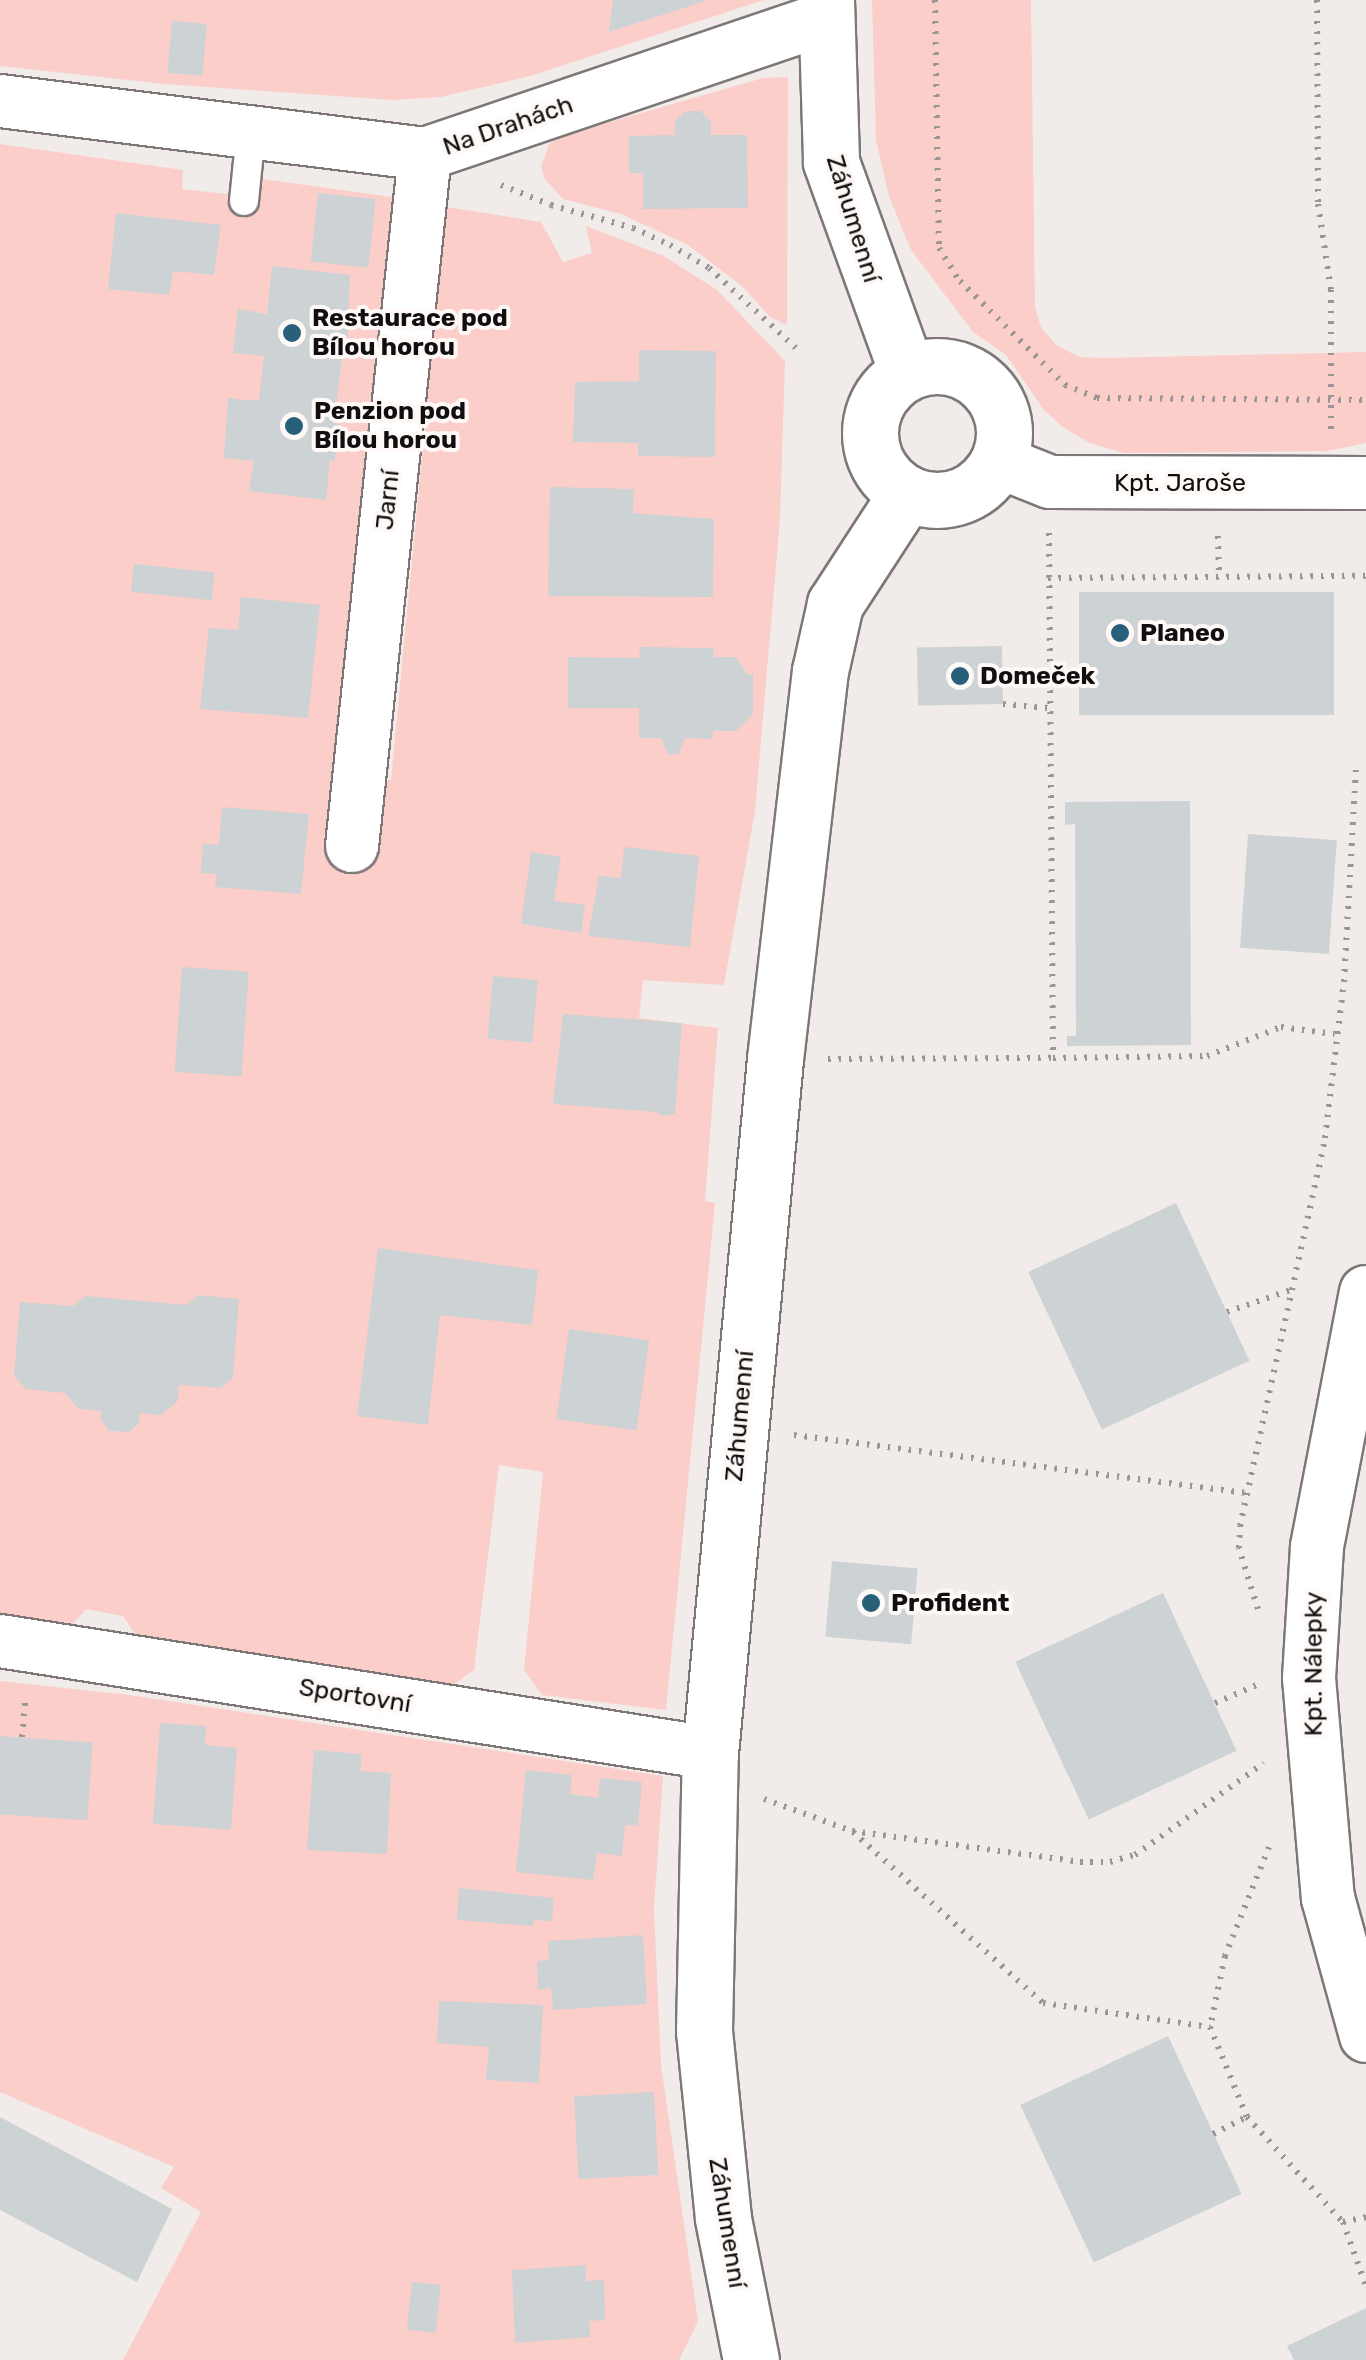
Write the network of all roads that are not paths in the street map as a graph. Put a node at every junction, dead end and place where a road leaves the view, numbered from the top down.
1 (826, 9) edge
2 (0, 100) edge
3 (250, 132) junction
4 (424, 154) junction
5 (244, 200) dead end
6 (908, 372) junction
7 (998, 461) junction
8 (1366, 484) edge
9 (907, 493) junction
10 (352, 846) dead end
11 (1366, 1292) edge
12 (0, 1641) edge
13 (710, 1753) junction
14 (1366, 2036) edge
15 (752, 2360) edge

1 - 4 street, Na Drahách
1 - 6 main road, Záhumenní
2 - 3 street, Na Drahách
3 - 4 street, Na Drahách
3 - 5 lane
4 - 10 street, Jarní
6 - 7 main road
6 - 9 main road
7 - 8 street, Kpt. Jaroše
7 - 9 main road
9 - 13 main road, Záhumenní
11 - 14 street, Kpt. Nálepky
12 - 13 street, Sportovní
13 - 15 main road, Záhumenní

